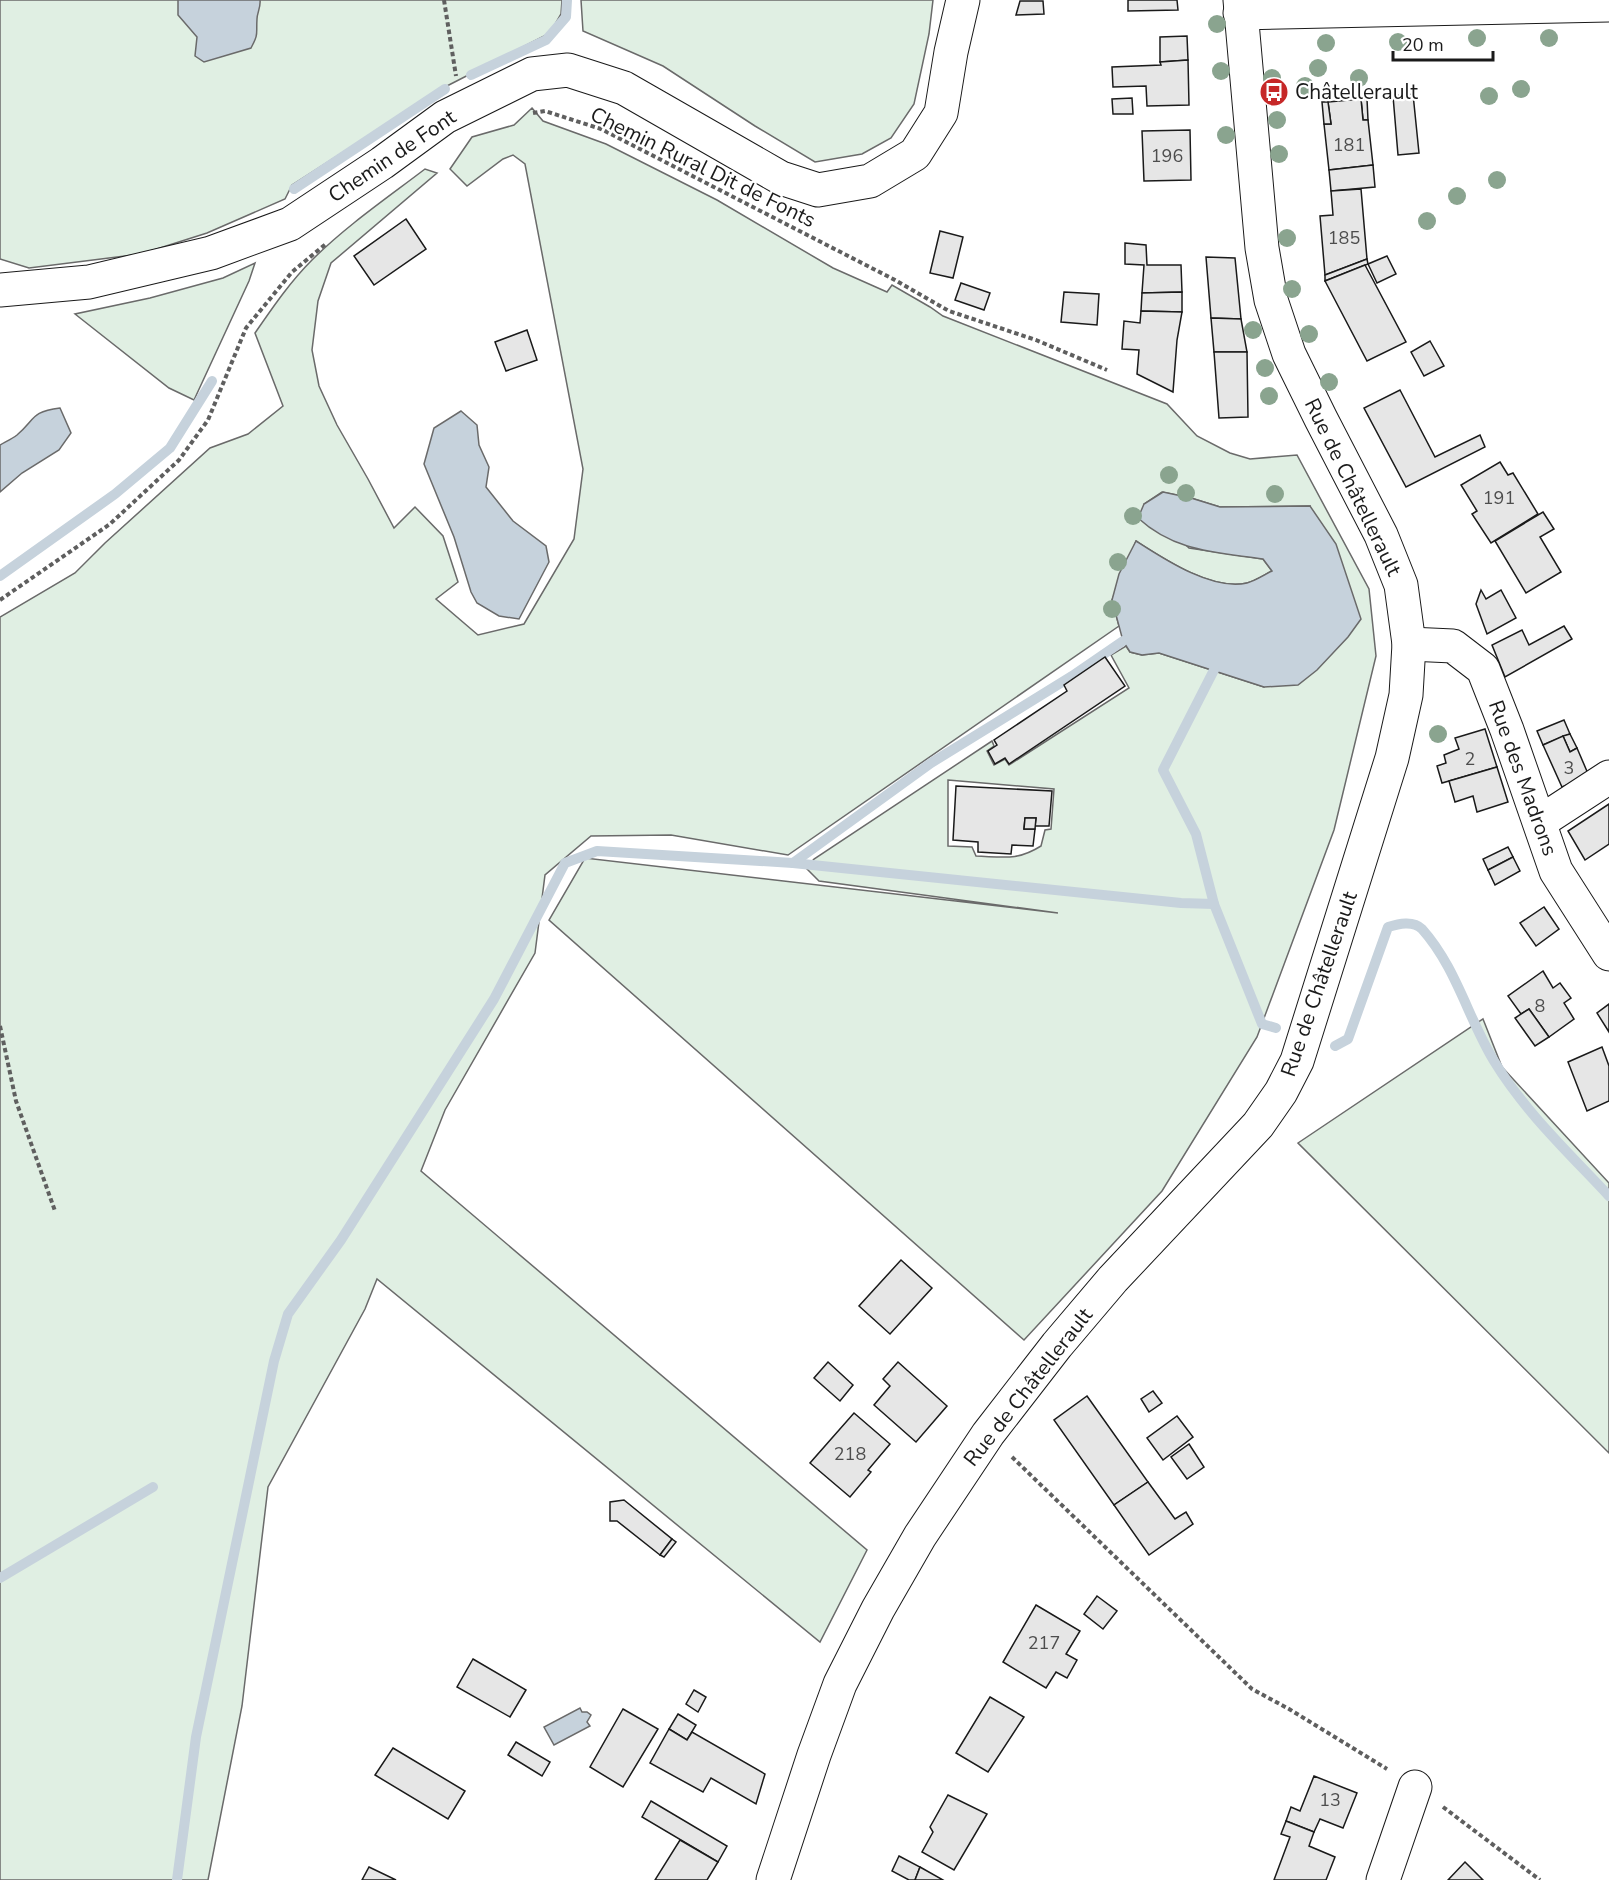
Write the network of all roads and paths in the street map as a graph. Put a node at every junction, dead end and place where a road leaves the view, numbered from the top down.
1 (444, 0) edge
2 (963, 0) edge
3 (1521, 4) edge
4 (1609, 5) edge
5 (1240, 7) edge
6 (462, 109) junction
7 (525, 115) dead end
8 (329, 242) dead end
9 (0, 290) edge
10 (1107, 370) dead end
11 (0, 600) edge
12 (1409, 644) junction
13 (1609, 777) edge
14 (1539, 822) junction
15 (1609, 954) edge
16 (0, 1026) edge
17 (55, 1211) dead end
18 (988, 1434) junction
19 (1415, 1787) junction
20 (773, 1880) edge
21 (1383, 1880) edge
22 (1540, 1880) edge

1 - 6 path
2 - 6 street, Chemin de Font
3 - 4 street
3 - 5 street
5 - 12 street, Rue de Châtellerault
6 - 9 street, Chemin de Font
7 - 10 path, Chemin Rural Dit de Fonts
8 - 11 path
12 - 14 street, Rue des Madrons
12 - 18 street, Rue de Châtellerault
13 - 14 street
14 - 15 street, Rue des Madrons
16 - 17 path
18 - 19 path
18 - 20 street, Rue de Châtellerault
19 - 21 street
19 - 22 path

